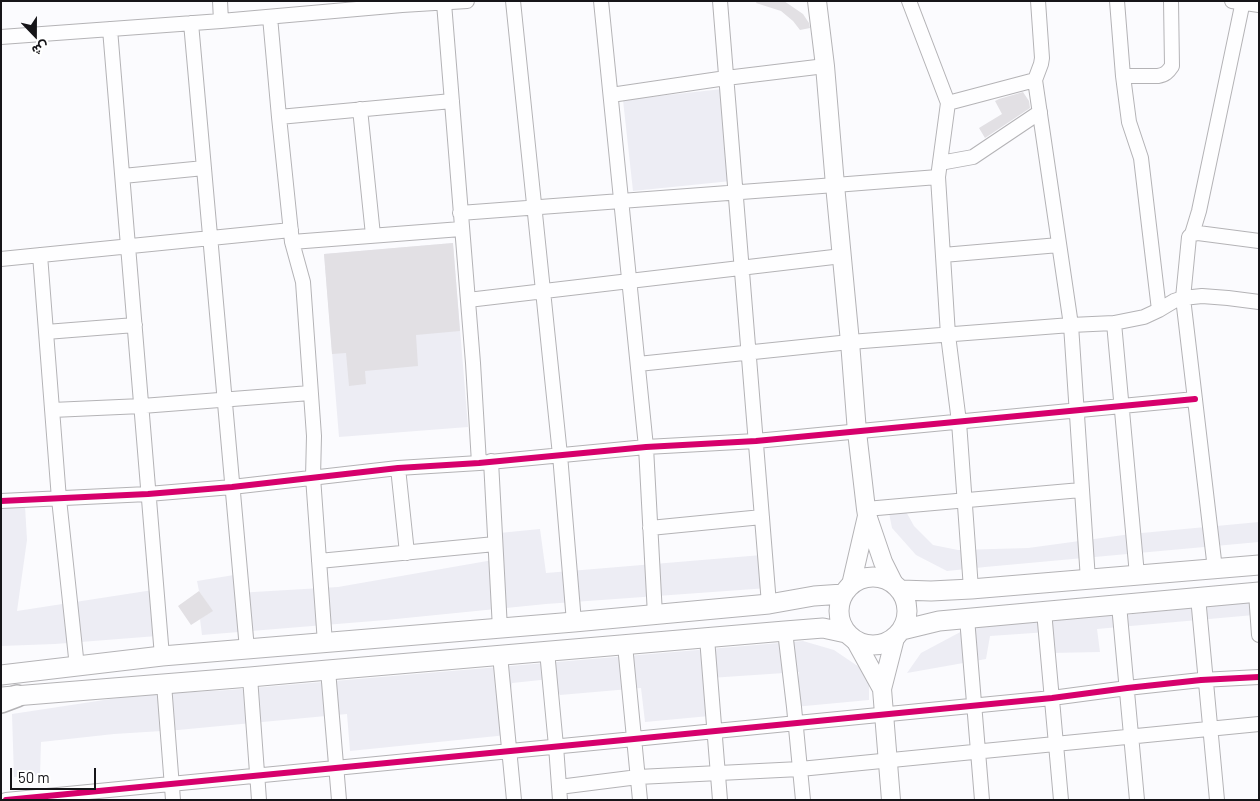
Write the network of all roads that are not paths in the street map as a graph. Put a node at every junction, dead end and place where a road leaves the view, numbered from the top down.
1 (220, 1) edge
2 (467, 1) edge
3 (514, 1) edge
4 (601, 1) edge
5 (720, 1) edge
6 (817, 1) edge
7 (909, 1) edge
8 (1038, 1) edge
9 (1117, 1) edge
10 (1171, 1) edge
11 (1239, 2) edge
12 (402, 3) edge
13 (444, 3) junction
14 (1259, 5) edge
15 (270, 17) junction
16 (221, 21) junction
17 (191, 23) junction
18 (110, 29) junction
19 (1, 37) edge
20 (825, 66) junction
21 (1123, 76) junction
22 (726, 78) junction
23 (1035, 80) junction
24 (611, 95) junction
25 (452, 101) junction
26 (948, 104) junction
27 (360, 109) junction
28 (1040, 112) junction
29 (278, 116) junction
30 (204, 168) junction
31 (939, 170) junction
32 (123, 176) junction
33 (835, 185) junction
34 (736, 193) junction
35 (621, 201) junction
36 (535, 208) junction
37 (460, 213) junction
38 (462, 229) junction
39 (1192, 234) junction
40 (291, 236) junction
41 (373, 236) junction
42 (210, 239) junction
43 (1259, 241) edge
44 (1059, 246) junction
45 (128, 247) junction
46 (40, 255) junction
47 (943, 255) junction
48 (842, 256) junction
49 (1, 259) edge
50 (742, 268) junction
51 (629, 281) junction
52 (543, 291) junction
53 (1184, 298) junction
54 (468, 300) junction
55 (1259, 302) edge
56 (1159, 310) junction
57 (1114, 323) junction
58 (1071, 325) junction
59 (135, 326) junction
60 (46, 332) junction
61 (948, 335) junction
62 (850, 342) junction
63 (749, 352) junction
64 (638, 364) junction
65 (310, 394) junction
66 (1195, 398) junction
67 (225, 399) junction
68 (142, 406) junction
69 (1122, 406) junction
70 (52, 410) junction
71 (1076, 410) junction
72 (959, 422) junction
73 (857, 432) junction
74 (756, 441) junction
75 (646, 447) junction
76 (560, 455) junction
77 (485, 462) junction
78 (398, 468) junction
79 (313, 477) junction
80 (232, 487) junction
81 (1082, 490) junction
82 (148, 494) junction
83 (59, 499) junction
84 (964, 500) junction
85 (1, 501) edge
86 (866, 512) junction
87 (762, 517) junction
88 (650, 528) junction
89 (495, 544) junction
90 (407, 553) junction
91 (319, 561) junction
92 (1259, 565) edge
93 (1215, 569) junction
94 (1137, 575) junction
95 (1088, 580) junction
96 (897, 586) junction
97 (971, 589) junction
98 (847, 590) junction
99 (1257, 593) edge
100 (1198, 597) junction
101 (769, 604) junction
102 (1119, 605) junction
103 (1044, 612) junction
104 (655, 615) junction
105 (967, 618) junction
106 (574, 622) junction
107 (500, 629) junction
108 (785, 631) junction
109 (899, 634) junction
110 (1259, 635) edge
111 (851, 637) junction
112 (707, 638) junction
113 (325, 643) junction
114 (625, 645) junction
115 (247, 650) junction
116 (547, 651) junction
117 (500, 655) junction
118 (162, 656) junction
119 (78, 667) junction
120 (328, 670) junction
121 (1, 675) edge
122 (1259, 677) edge
123 (250, 678) junction
124 (1206, 679) junction
125 (164, 684) junction
126 (1127, 688) junction
127 (882, 689) junction
128 (6, 698) edge
129 (1052, 698) junction
130 (974, 705) junction
131 (884, 714) junction
132 (796, 723) junction
133 (1259, 724) edge
134 (1210, 728) junction
135 (714, 731) junction
136 (1130, 737) junction
137 (634, 739) junction
138 (1055, 744) junction
139 (556, 746) junction
140 (509, 751) junction
141 (977, 752) junction
142 (887, 760) junction
143 (336, 768) junction
144 (800, 769) junction
145 (718, 774) junction
146 (258, 776) junction
147 (638, 777) junction
148 (172, 784) junction
149 (560, 793) edge
150 (6, 800) edge
151 (174, 800) edge
152 (260, 800) edge
153 (339, 800) edge
154 (514, 800) edge
155 (640, 800) edge
156 (720, 800) edge
157 (803, 800) edge
158 (891, 800) edge
159 (982, 800) edge
160 (1061, 800) edge
161 (1137, 800) edge
162 (1217, 800) edge

1 - 16 street
2 - 13 street
3 - 36 street
4 - 24 street
5 - 22 street
6 - 20 street
7 - 26 street
8 - 23 street
9 - 21 street
10 - 21 street
11 - 14 street
11 - 39 street
12 - 13 street
12 - 15 street
13 - 25 street
15 - 16 street
15 - 29 street
16 - 17 street
17 - 18 street
17 - 30 street
18 - 19 street
18 - 32 street
20 - 22 street
20 - 33 street
21 - 56 street
22 - 24 street
22 - 34 street
23 - 26 street
23 - 28 street
24 - 35 street
25 - 27 street
25 - 37 street
26 - 31 street
27 - 29 street
27 - 41 street
28 - 31 street
28 - 44 street
29 - 40 street
30 - 32 street
30 - 42 street
31 - 33 street
31 - 47 street
32 - 45 street
33 - 34 street
33 - 48 street
34 - 35 street
34 - 50 street
35 - 36 street
35 - 51 street
36 - 37 street
36 - 52 street
37 - 38 street
38 - 41 street
38 - 54 street
39 - 43 street
39 - 53 street
40 - 41 street
40 - 42 street
40 - 65 street
42 - 45 street
42 - 67 street
44 - 47 street
44 - 58 street
45 - 46 street
45 - 59 street
46 - 49 street
46 - 60 street
47 - 61 street
48 - 50 street
48 - 62 street
50 - 51 street
50 - 63 street
51 - 52 street
51 - 64 street
52 - 54 street
52 - 76 street
53 - 55 street
53 - 56 street
53 - 66 street
54 - 77 street
56 - 57 street
57 - 58 street
57 - 69 street
58 - 61 street
58 - 71 street
59 - 60 street
59 - 68 street
60 - 70 street
61 - 62 street
61 - 72 street
62 - 63 street
62 - 73 street
63 - 64 street
63 - 74 street
64 - 75 street
65 - 67 street
65 - 79 street
66 - 69 street
66 - 93 street
67 - 68 street
67 - 80 street
68 - 70 street
68 - 82 street
69 - 71 street
69 - 94 street
70 - 83 street
71 - 72 street
71 - 81 street
72 - 73 street
72 - 84 street
73 - 74 street
73 - 86 street
74 - 75 street
74 - 87 street
75 - 76 street
75 - 88 street
76 - 77 street
76 - 106 street
77 - 78 street
77 - 89 street
78 - 79 street
78 - 90 street
79 - 80 street
79 - 91 street
80 - 82 street
80 - 115 street
81 - 84 street
81 - 95 street
82 - 83 street
82 - 118 street
83 - 85 street
83 - 119 street
84 - 86 street
84 - 97 street
86 - 96 street
86 - 98 street
87 - 88 street
87 - 101 street
88 - 104 street
89 - 90 street
89 - 107 street
90 - 91 street
91 - 113 street
92 - 93 main road
93 - 94 main road
94 - 95 main road
95 - 97 main road
96 - 97 main road
96 - 98 main road
96 - 109 main road
98 - 101 main road
98 - 111 main road
99 - 100 main road
99 - 110 street
100 - 102 main road
100 - 124 street
101 - 104 main road
102 - 103 main road
102 - 126 street
103 - 105 main road
103 - 129 street
104 - 106 main road
105 - 109 main road
105 - 130 street
106 - 107 main road
107 - 113 main road
108 - 111 main road
108 - 112 main road
108 - 132 street
109 - 111 main road
109 - 127 street
111 - 127 street
112 - 114 main road
112 - 135 street
113 - 115 main road
114 - 116 main road
114 - 137 street
115 - 118 main road
116 - 117 main road
116 - 139 street
117 - 120 main road
117 - 140 street
118 - 119 main road
119 - 121 main road
120 - 123 main road
120 - 143 street
122 - 124 street
123 - 125 main road
123 - 146 street
124 - 126 street
124 - 134 street
125 - 128 main road
125 - 148 street
126 - 129 street
126 - 136 street
127 - 131 street
129 - 130 street
129 - 138 street
130 - 131 street
130 - 141 street
131 - 132 street
131 - 142 street
132 - 135 street
132 - 144 street
133 - 134 street
134 - 136 street
134 - 162 street
135 - 137 street
135 - 145 street
136 - 138 street
136 - 161 street
137 - 139 street
137 - 147 street
138 - 141 street
138 - 160 street
139 - 140 street
139 - 149 street
140 - 143 street
140 - 154 street
141 - 142 street
141 - 159 street
142 - 144 street
142 - 158 street
143 - 146 street
143 - 153 street
144 - 145 street
144 - 157 street
145 - 147 street
145 - 156 street
146 - 148 street
146 - 152 street
147 - 149 street
147 - 155 street
148 - 150 street
148 - 151 street

